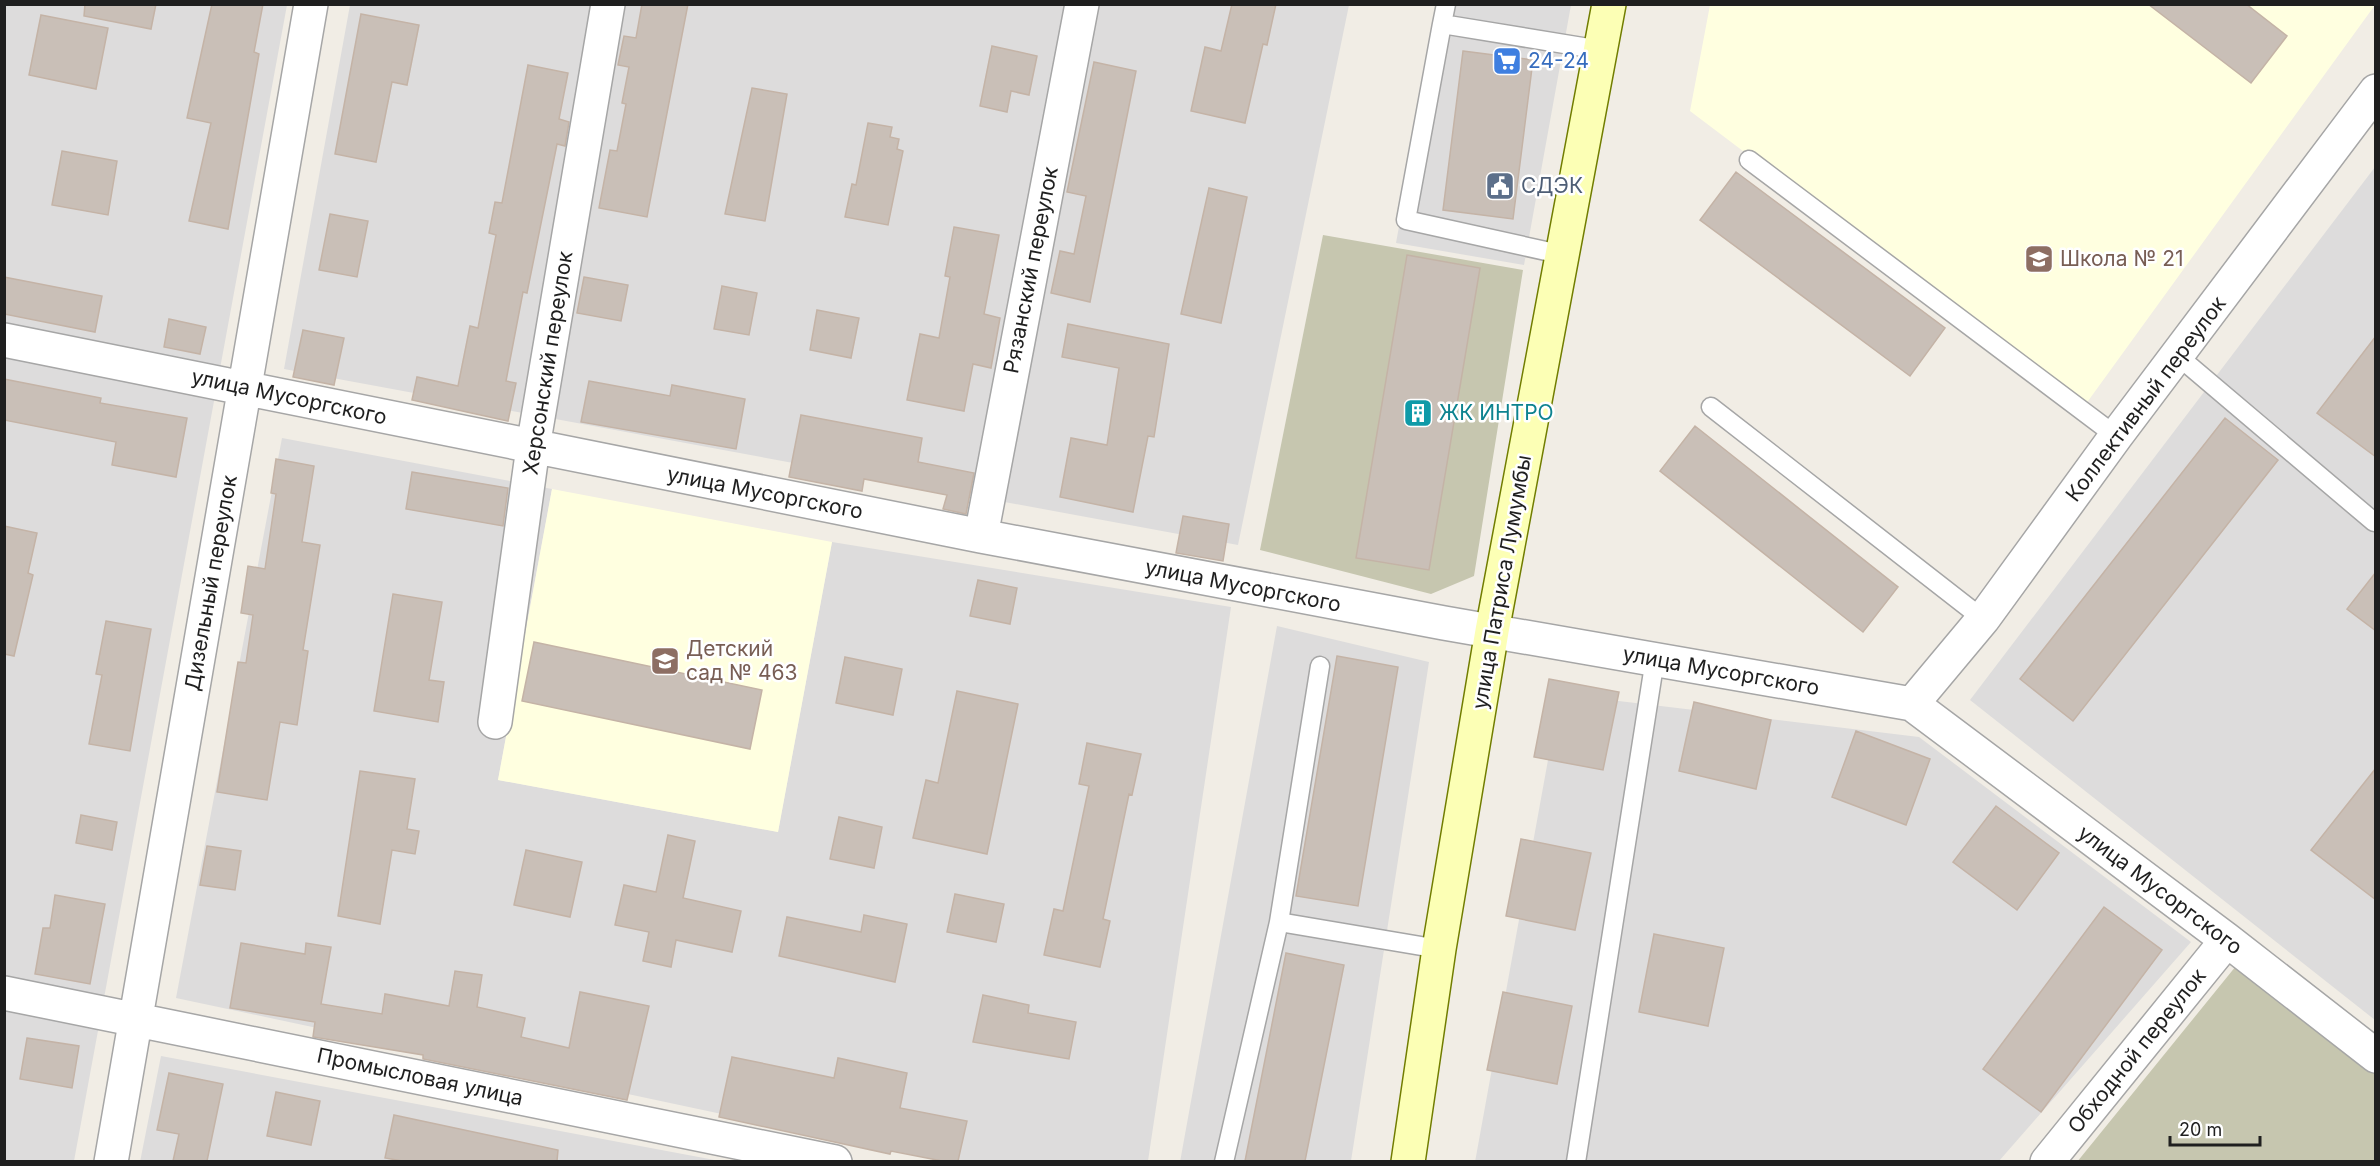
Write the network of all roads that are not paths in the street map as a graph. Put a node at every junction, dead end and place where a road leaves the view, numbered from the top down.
1 (311, 4) edge
2 (608, 4) edge
3 (1082, 4) edge
4 (1446, 4) edge
5 (1609, 4) edge
6 (1442, 24) junction
7 (1601, 50) junction
8 (2376, 91) edge
9 (1749, 160) dead end
10 (1564, 255) junction
11 (4, 340) edge
12 (2178, 356) junction
13 (245, 387) junction
14 (1711, 407) dead end
15 (2116, 436) junction
16 (533, 447) junction
17 (2376, 520) edge
18 (981, 536) junction
19 (1983, 619) junction
20 (1491, 631) junction
21 (1655, 659) junction
22 (1320, 666) dead end
23 (1912, 704) junction
24 (495, 722) dead end
25 (1279, 922) junction
26 (2227, 940) junction
27 (1439, 949) junction
28 (4, 993) edge
29 (137, 1019) junction
30 (2376, 1056) edge
31 (111, 1161) edge
32 (835, 1161) edge
33 (1224, 1161) edge
34 (1408, 1161) edge
35 (1576, 1161) edge
36 (2047, 1161) edge

1 - 13 street, Дизельный переулок
2 - 16 street, Херсонский переулок
3 - 18 street, Рязанский переулок
4 - 6 lane
5 - 7 street, улица Патриса Лумумбы
6 - 7 lane
6 - 10 lane
7 - 10 street, улица Патриса Лумумбы
8 - 12 street, Коллективный переулок
9 - 15 lane
10 - 20 street, улица Патриса Лумумбы
11 - 13 street, улица Мусоргского
12 - 15 street, Коллективный переулок
12 - 17 lane
13 - 16 street, улица Мусоргского
13 - 29 street, Дизельный переулок
14 - 19 lane
15 - 19 street, Коллективный переулок
16 - 18 street, улица Мусоргского
16 - 24 street, Херсонский переулок
18 - 20 street, улица Мусоргского
19 - 23 street, Коллективный переулок
20 - 21 street, улица Мусоргского
20 - 27 street, улица Патриса Лумумбы
21 - 23 street, улица Мусоргского
21 - 35 lane
22 - 25 lane
23 - 26 street, улица Мусоргского
25 - 27 lane
25 - 33 lane
26 - 30 street, улица Мусоргского
26 - 36 street, Обходной переулок
27 - 34 street, улица Патриса Лумумбы
28 - 29 street, Промысловая улица
29 - 31 street, Дизельный переулок
29 - 32 street, Промысловая улица

